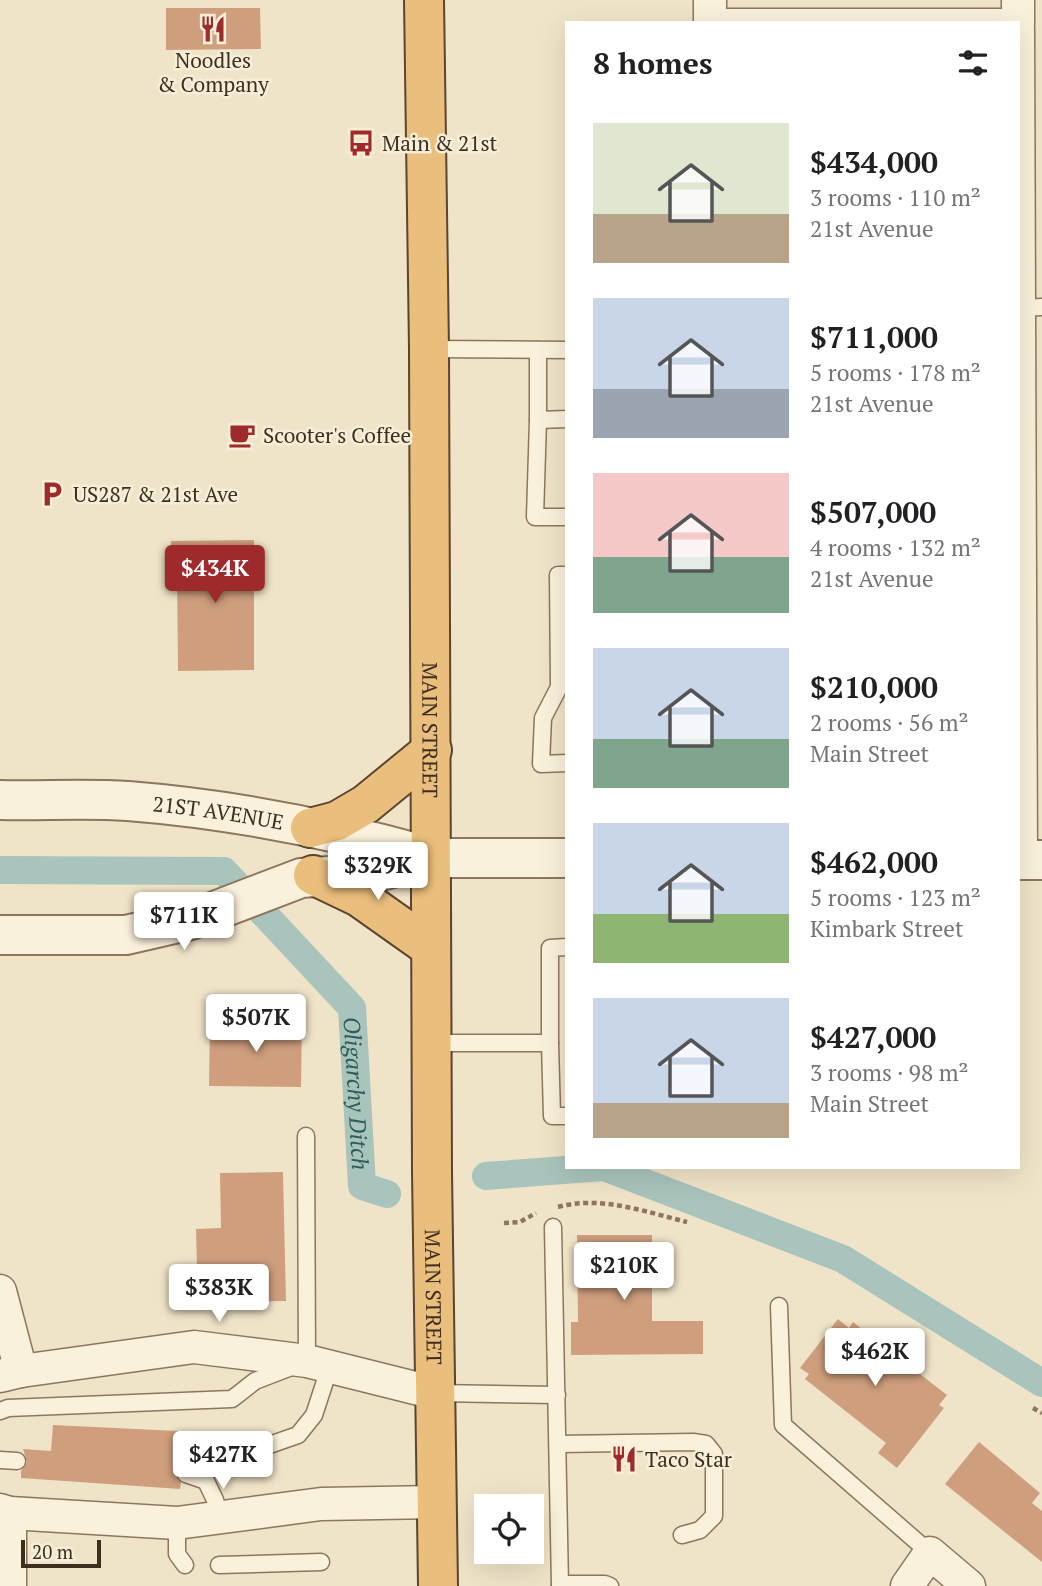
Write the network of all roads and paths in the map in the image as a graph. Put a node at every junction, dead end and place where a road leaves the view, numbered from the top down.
1 (424, 0) edge
2 (710, 13) edge
3 (1018, 17) edge
4 (1042, 307) edge
5 (1020, 308) edge
6 (429, 349) junction
7 (538, 350) junction
8 (565, 350) edge
9 (565, 419) edge
10 (538, 420) junction
11 (565, 517) edge
12 (565, 575) edge
13 (1020, 678) edge
14 (432, 750) junction
15 (565, 763) edge
16 (0, 800) edge
17 (310, 828) junction
18 (433, 858) junction
19 (565, 858) edge
20 (1027, 860) edge
21 (313, 876) junction
22 (0, 935) edge
23 (565, 947) edge
24 (431, 948) junction
25 (432, 1043) junction
26 (550, 1043) junction
27 (565, 1116) edge
28 (306, 1136) dead end
29 (555, 1208) dead end
30 (546, 1210) dead end
31 (687, 1222) dead end
32 (504, 1223) dead end
33 (553, 1227) dead end
34 (0, 1291) edge
35 (779, 1306) dead end
36 (318, 1364) junction
37 (10, 1373) edge
38 (435, 1393) junction
39 (557, 1395) junction
40 (1033, 1408) dead end
41 (0, 1411) edge
42 (1042, 1413) edge
43 (558, 1444) junction
44 (0, 1460) edge
45 (18, 1461) dead end
46 (437, 1503) junction
47 (5, 1511) edge
48 (220, 1518) junction
49 (177, 1523) junction
50 (682, 1535) dead end
51 (930, 1553) junction
52 (321, 1562) dead end
53 (185, 1565) dead end
54 (219, 1565) dead end
55 (961, 1580) edge
56 (560, 1585) edge
57 (9, 1586) edge
58 (438, 1586) edge
59 (610, 1586) edge
60 (907, 1586) edge

1 - 6 highway, MAIN STREET
2 - 3 lane
4 - 5 lane
6 - 7 lane
6 - 14 highway, MAIN STREET
7 - 8 lane
7 - 10 lane
9 - 10 lane
10 - 11 lane
12 - 15 lane
13 - 20 street
14 - 17 highway
14 - 18 highway, MAIN STREET
16 - 17 street, 21ST AVENUE
17 - 18 street, 21ST AVENUE
18 - 19 street, 21ST AVENUE
18 - 21 street, 21ST AVENUE
18 - 24 highway, MAIN STREET
21 - 22 street, 21ST AVENUE
21 - 24 highway
23 - 26 lane
24 - 25 highway, MAIN STREET
25 - 26 lane
25 - 38 highway, MAIN STREET
26 - 27 lane
28 - 36 lane
29 - 31 path
30 - 32 path
33 - 39 lane
34 - 37 street
35 - 51 lane
36 - 37 street
36 - 38 street
36 - 41 lane
36 - 48 lane
38 - 39 lane
38 - 46 highway, MAIN STREET
39 - 43 lane
40 - 42 path
43 - 50 lane
43 - 56 lane
44 - 45 lane
46 - 48 street
46 - 58 highway, MAIN STREET
47 - 49 street
47 - 57 street
48 - 49 street
49 - 53 lane
51 - 55 street
51 - 60 street
52 - 54 lane
56 - 59 lane

